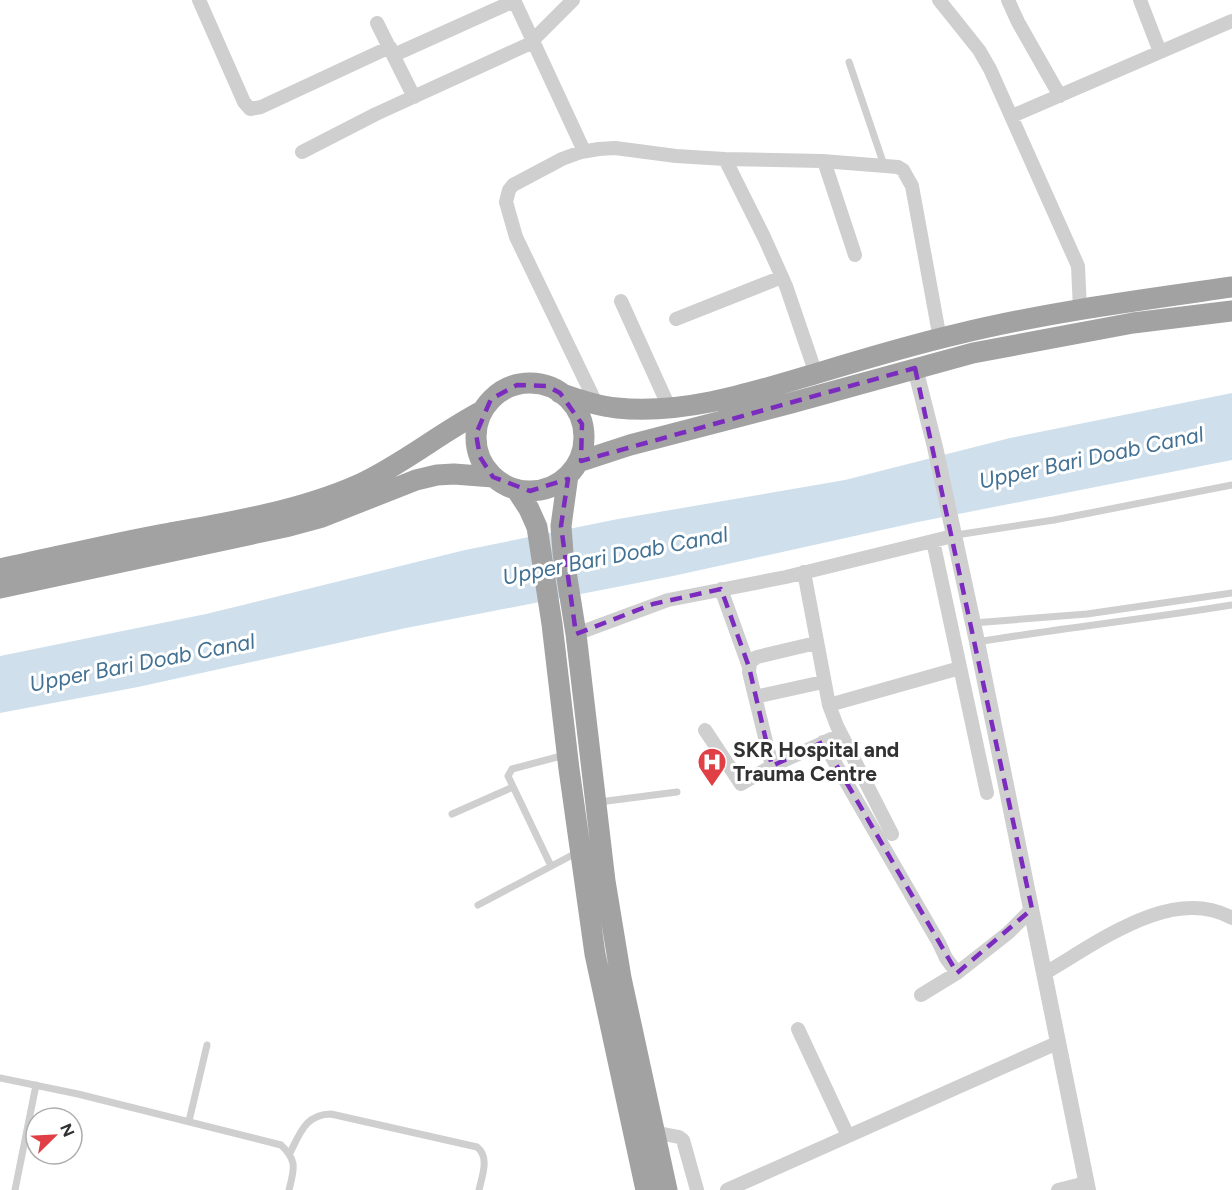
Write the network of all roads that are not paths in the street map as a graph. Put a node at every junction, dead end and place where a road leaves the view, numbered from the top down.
1 (199, 0) edge
2 (514, 0) edge
3 (573, 0) edge
4 (939, 0) edge
5 (1009, 0) edge
6 (1140, 0) edge
7 (1232, 21) edge
8 (377, 23) dead end
9 (533, 42) junction
10 (392, 51) junction
11 (1160, 52) junction
12 (849, 62) dead end
13 (1060, 96) junction
14 (414, 97) junction
15 (1012, 116) junction
16 (584, 151) junction
17 (302, 152) dead end
18 (724, 159) junction
19 (824, 161) junction
20 (884, 165) junction
21 (855, 255) dead end
22 (782, 278) junction
23 (1232, 287) edge
24 (621, 301) dead end
25 (1080, 310) junction
26 (1232, 311) edge
27 (676, 319) dead end
28 (940, 339) junction
29 (915, 368) junction
30 (816, 374) junction
31 (560, 393) junction
32 (597, 405) junction
33 (669, 407) junction
34 (482, 411) junction
35 (573, 468) junction
36 (493, 477) junction
37 (1232, 485) edge
38 (516, 489) junction
39 (951, 529) junction
40 (933, 541) junction
41 (0, 569) edge
42 (804, 572) junction
43 (0, 588) edge
44 (721, 589) junction
45 (1232, 593) edge
46 (1232, 604) edge
47 (1141, 607) junction
48 (1143, 618) junction
49 (973, 623) junction
50 (575, 628) junction
51 (977, 642) junction
52 (816, 643) junction
53 (749, 667) junction
54 (960, 668) junction
55 (823, 682) junction
56 (755, 697) junction
57 (829, 705) junction
58 (705, 730) dead end
59 (841, 734) junction
60 (823, 742) junction
61 (568, 754) junction
62 (772, 766) junction
63 (513, 787) junction
64 (677, 792) dead end
65 (987, 793) dead end
66 (597, 803) junction
67 (452, 814) dead end
68 (892, 834) dead end
69 (580, 850) junction
70 (551, 866) junction
71 (478, 905) dead end
72 (1032, 909) junction
73 (1232, 918) edge
74 (957, 973) junction
75 (1045, 973) junction
76 (921, 995) dead end
77 (798, 1029) dead end
78 (1057, 1043) junction
79 (207, 1045) dead end
80 (0, 1078) edge
81 (36, 1085) junction
82 (189, 1121) junction
83 (653, 1132) junction
84 (848, 1136) junction
85 (290, 1153) junction
86 (1087, 1187) edge
87 (15, 1190) edge
88 (289, 1190) edge
89 (479, 1190) edge
90 (646, 1190) edge
91 (667, 1190) edge
92 (697, 1190) edge
93 (727, 1190) edge
94 (1058, 1190) edge

1 - 10 street
2 - 9 street
2 - 10 street
3 - 9 street
4 - 15 street
5 - 13 street
6 - 11 street
7 - 11 street
8 - 10 street
9 - 14 street
9 - 16 street
10 - 14 street
11 - 13 street
12 - 20 lane
13 - 15 street
14 - 17 street
15 - 25 street
16 - 18 street
16 - 32 street
18 - 19 street
18 - 22 street
19 - 20 street
19 - 21 street
20 - 28 street
22 - 27 street
22 - 30 street
23 - 25 highway
24 - 33 street
25 - 28 highway
26 - 29 highway
28 - 30 highway
29 - 35 highway
29 - 39 street
30 - 33 highway
31 - 32 highway
31 - 34 highway
31 - 35 highway
32 - 33 highway
34 - 36 highway
34 - 41 highway
35 - 38 highway
35 - 50 highway
36 - 38 highway
36 - 43 highway
37 - 39 lane
38 - 61 highway
39 - 40 street
39 - 49 street
40 - 42 street
40 - 54 street
42 - 44 street
42 - 52 street
44 - 50 street
44 - 53 street
45 - 47 lane
46 - 48 lane
47 - 48 lane
47 - 49 lane
48 - 51 lane
49 - 51 street
50 - 66 highway
51 - 72 street
52 - 53 street
52 - 55 street
53 - 56 street
54 - 57 street
54 - 65 street
55 - 56 street
55 - 57 street
56 - 62 street
57 - 59 street
58 - 62 street
59 - 60 street
59 - 68 street
60 - 62 street
60 - 74 street
61 - 63 lane
61 - 69 highway
63 - 67 lane
63 - 70 lane
64 - 66 lane
66 - 83 highway
69 - 70 lane
69 - 90 highway
70 - 71 lane
72 - 74 street
72 - 75 street
73 - 75 street
74 - 76 street
75 - 78 street
77 - 84 street
78 - 84 street
78 - 86 street
79 - 82 lane
80 - 81 lane
81 - 82 lane
81 - 87 lane
82 - 85 lane
83 - 91 highway
83 - 92 street
84 - 93 street
85 - 88 lane
85 - 89 lane
86 - 94 street

